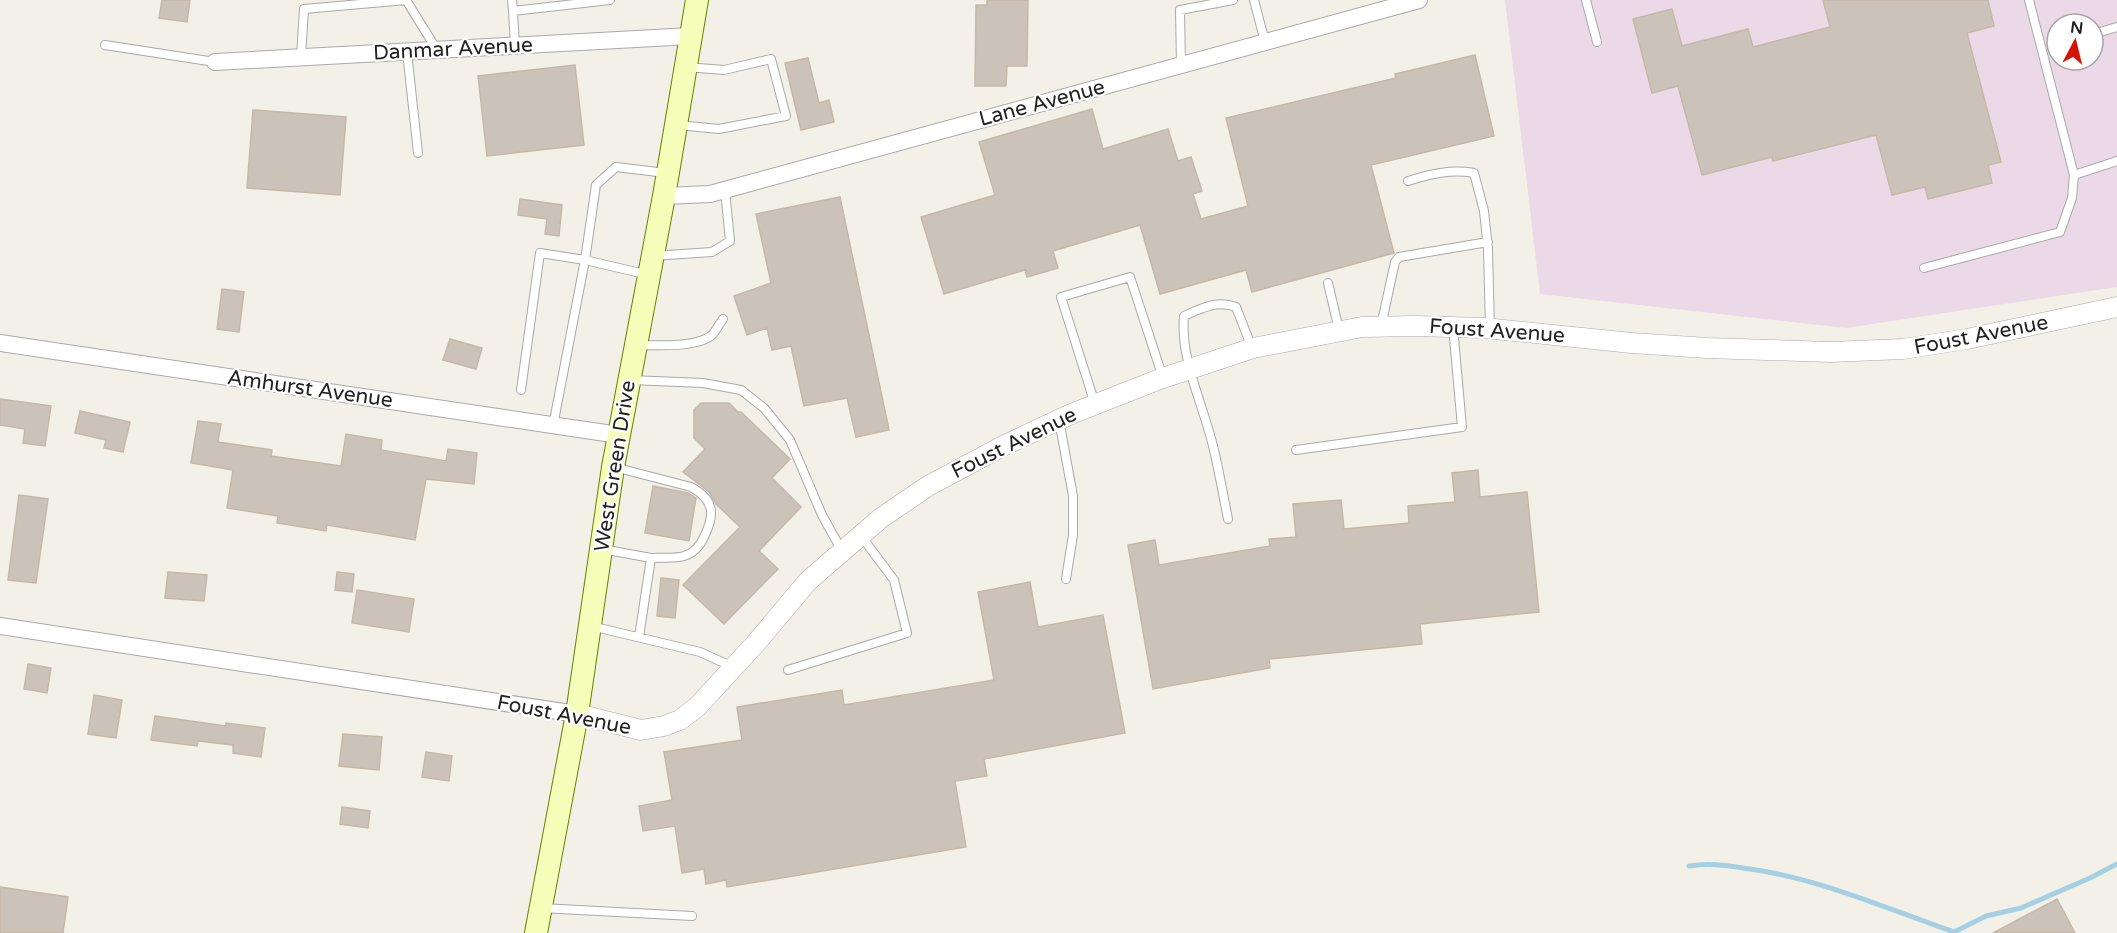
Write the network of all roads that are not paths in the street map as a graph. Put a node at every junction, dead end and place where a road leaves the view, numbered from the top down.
1 (513, 0) edge
2 (610, 0) edge
3 (698, 0) edge
4 (1233, 0) edge
5 (1254, 0) edge
6 (1419, 0) edge
7 (1586, 0) edge
8 (2029, 0) edge
9 (513, 11) junction
10 (691, 36) junction
11 (1266, 42) junction
12 (1597, 42) dead end
13 (105, 45) dead end
14 (516, 46) junction
15 (437, 50) junction
16 (407, 51) junction
17 (301, 57) junction
18 (214, 62) joint
19 (1181, 65) junction
20 (686, 66) junction
21 (676, 124) junction
22 (418, 153) dead end
23 (2117, 161) edge
24 (668, 173) junction
25 (2074, 175) junction
26 (1408, 181) dead end
27 (725, 190) junction
28 (664, 196) junction
29 (1488, 242) junction
30 (585, 260) junction
31 (651, 266) junction
32 (1924, 268) dead end
33 (1328, 283) dead end
34 (2117, 307) edge
35 (723, 319) dead end
36 (1381, 327) junction
37 (1452, 327) junction
38 (1490, 329) junction
39 (1339, 331) junction
40 (0, 343) edge
41 (636, 345) junction
42 (1253, 348) junction
43 (1190, 369) junction
44 (1163, 378) junction
45 (630, 380) junction
46 (521, 390) dead end
47 (1095, 404) junction
48 (1059, 420) junction
49 (553, 426) junction
50 (619, 435) junction
51 (1296, 450) dead end
52 (613, 467) junction
53 (1228, 519) dead end
54 (861, 535) junction
55 (601, 549) junction
56 (842, 551) junction
57 (651, 558) junction
58 (1066, 579) dead end
59 (0, 626) edge
60 (590, 626) junction
61 (639, 637) junction
62 (733, 667) junction
63 (788, 670) dead end
64 (578, 714) junction
65 (541, 908) junction
66 (692, 916) dead end
67 (536, 933) edge

1 - 9 lane
2 - 9 lane
3 - 10 main road, West Green Drive
4 - 19 lane
5 - 11 lane
6 - 11 street, Lane Avenue
7 - 12 lane
8 - 25 lane
9 - 14 lane
10 - 14 street, Danmar Avenue
10 - 20 main road, West Green Drive
11 - 19 street, Lane Avenue
13 - 18 lane
14 - 15 street, Danmar Avenue
15 - 16 street, Danmar Avenue
15 - 17 lane
16 - 17 street, Danmar Avenue
16 - 22 lane
17 - 18 street, Danmar Avenue
19 - 27 street, Lane Avenue
20 - 21 main road, West Green Drive
20 - 21 lane
21 - 24 main road, West Green Drive
23 - 25 lane
24 - 28 main road, West Green Drive
24 - 30 lane
25 - 32 lane
26 - 29 lane
27 - 28 street, Lane Avenue
27 - 31 lane
28 - 31 main road, West Green Drive
29 - 36 lane
29 - 38 lane
30 - 31 lane
30 - 46 lane
30 - 49 lane
31 - 41 main road, West Green Drive
33 - 39 lane
34 - 38 street, Foust Avenue
35 - 41 lane
36 - 37 street, Foust Avenue
36 - 39 street, Foust Avenue
37 - 38 street, Foust Avenue
37 - 51 lane
39 - 42 street, Foust Avenue
40 - 49 street, Amhurst Avenue
41 - 45 main road, West Green Drive
42 - 43 street, Foust Avenue
42 - 43 lane
43 - 44 street, Foust Avenue
43 - 53 lane
44 - 47 street, Foust Avenue
44 - 47 lane
45 - 50 main road, West Green Drive
45 - 56 lane
47 - 48 street, Foust Avenue
48 - 54 street, Foust Avenue
48 - 58 lane
49 - 50 street, Amhurst Avenue
50 - 52 main road, West Green Drive
52 - 55 main road, West Green Drive
52 - 57 lane
54 - 56 street, Foust Avenue
54 - 63 lane
55 - 57 lane
55 - 60 main road, West Green Drive
56 - 62 street, Foust Avenue
57 - 61 lane
59 - 64 street, Foust Avenue
60 - 61 lane
60 - 64 main road, West Green Drive
61 - 62 lane
62 - 64 street, Foust Avenue
64 - 65 main road, West Green Drive
65 - 66 lane
65 - 67 main road, West Green Drive

